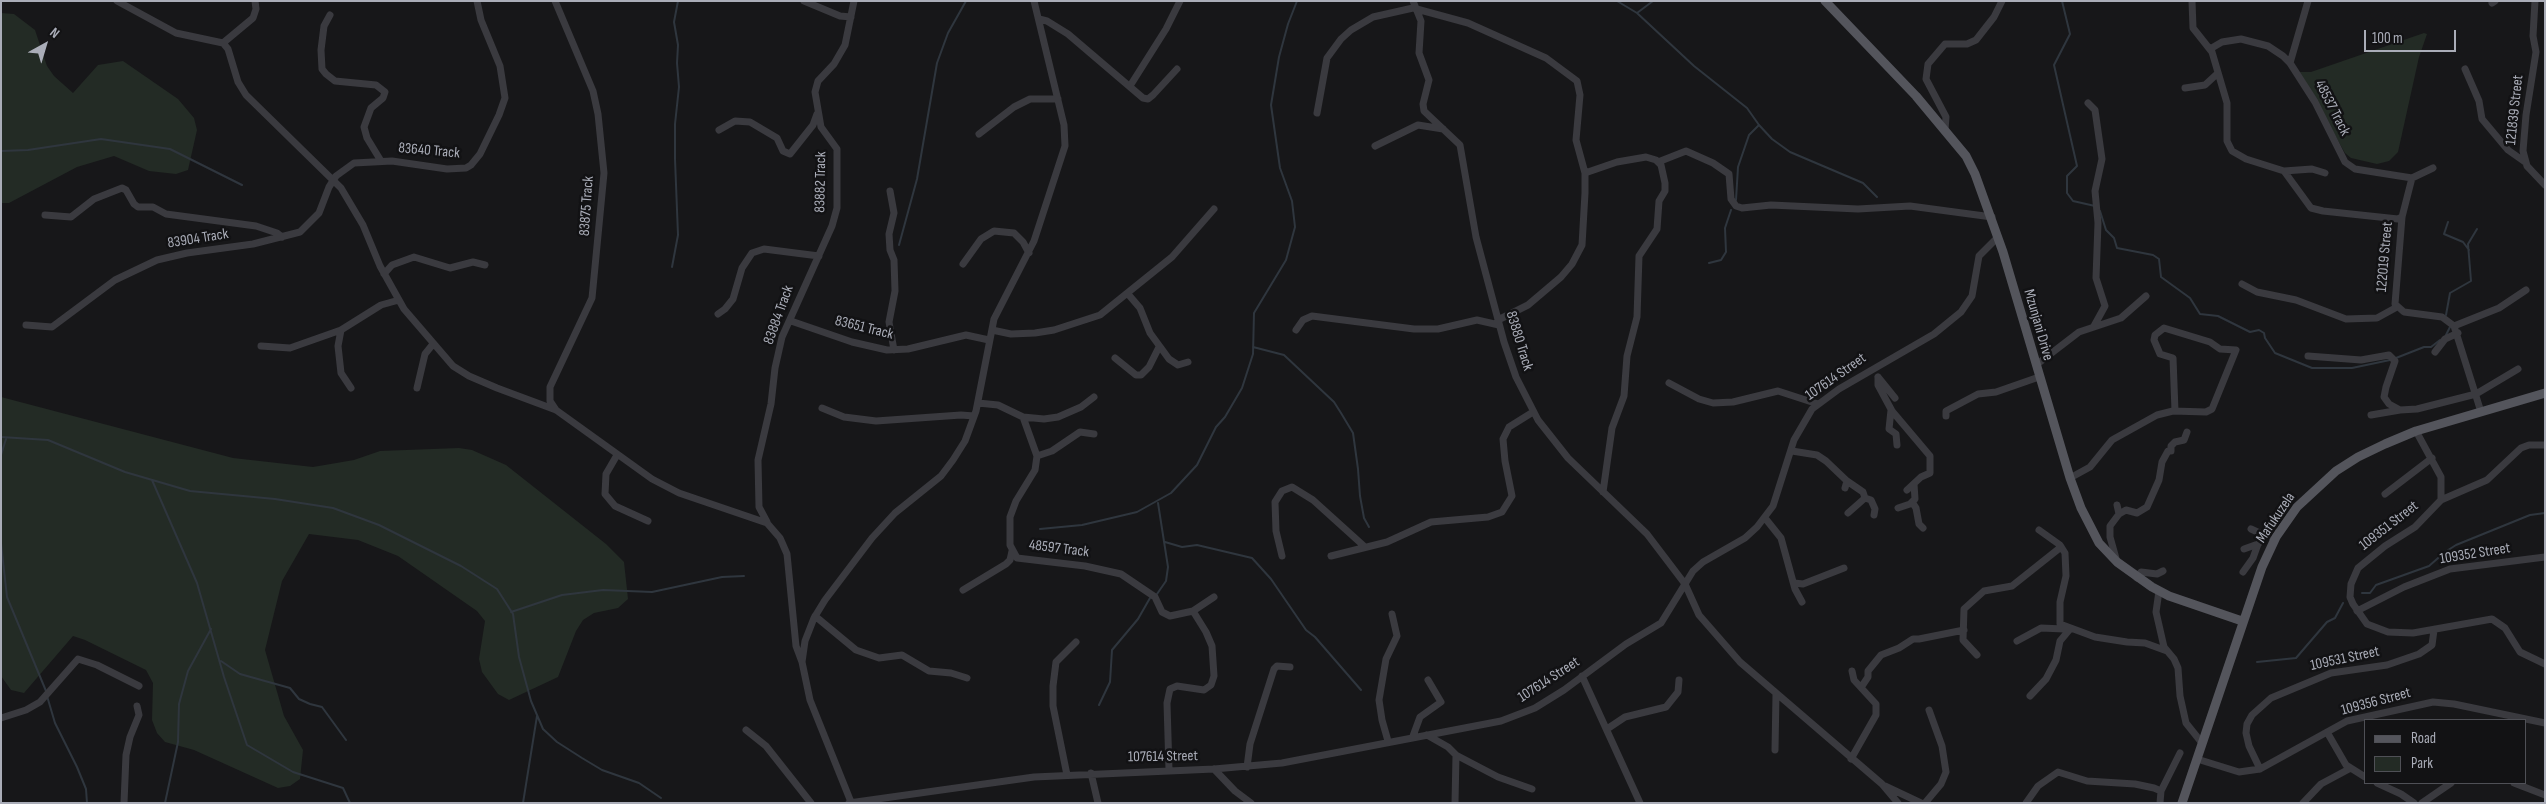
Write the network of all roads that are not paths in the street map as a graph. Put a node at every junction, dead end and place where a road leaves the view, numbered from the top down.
1 (117, 1) edge
2 (254, 1) edge
3 (477, 1) edge
4 (555, 1) edge
5 (804, 1) edge
6 (854, 1) edge
7 (1034, 1) edge
8 (1180, 1) edge
9 (1413, 1) edge
10 (1825, 1) edge
11 (2002, 1) edge
12 (2192, 1) edge
13 (2308, 1) edge
14 (2535, 1) edge
15 (1417, 9) junction
16 (330, 15) dead end
17 (851, 17) junction
18 (1039, 20) junction
19 (223, 43) junction
20 (2210, 49) junction
21 (2290, 63) junction
22 (1177, 69) dead end
23 (2465, 69) dead end
24 (2218, 73) junction
25 (1130, 86) junction
26 (2185, 88) dead end
27 (1058, 99) junction
28 (2088, 103) dead end
29 (817, 112) junction
30 (1317, 113) dead end
31 (1444, 129) junction
32 (719, 130) dead end
33 (1945, 130) junction
34 (979, 134) dead end
35 (1375, 146) dead end
36 (381, 161) junction
37 (1658, 162) junction
38 (2525, 162) junction
39 (2434, 168) dead end
40 (2284, 171) junction
41 (1584, 173) junction
42 (2325, 173) dead end
43 (2412, 178) junction
44 (333, 180) junction
45 (2545, 185) edge
46 (890, 191) dead end
47 (1214, 209) dead end
48 (45, 215) dead end
49 (1992, 217) junction
50 (2402, 217) junction
51 (1998, 237) junction
52 (282, 238) junction
53 (1029, 252) junction
54 (819, 256) junction
55 (963, 264) dead end
56 (485, 265) dead end
57 (384, 274) junction
58 (2242, 284) dead end
59 (2526, 290) dead end
60 (1128, 294) junction
61 (2146, 296) dead end
62 (399, 300) junction
63 (2398, 307) junction
64 (718, 314) dead end
65 (791, 321) junction
66 (1498, 322) junction
67 (26, 325) dead end
68 (2094, 326) junction
69 (340, 330) junction
70 (992, 330) junction
71 (1296, 330) dead end
72 (2456, 330) junction
73 (990, 340) junction
74 (433, 344) junction
75 (261, 346) dead end
76 (1159, 347) junction
77 (894, 350) junction
78 (2435, 352) dead end
79 (2308, 356) dead end
80 (1115, 358) dead end
81 (1188, 362) dead end
82 (2036, 365) junction
83 (1871, 369) junction
84 (2518, 369) dead end
85 (1878, 377) junction
86 (2039, 377) junction
87 (1668, 383) dead end
88 (351, 388) dead end
89 (417, 388) dead end
90 (2545, 393) edge
91 (2476, 394) junction
92 (1094, 397) dead end
93 (1895, 398) dead end
94 (978, 403) junction
95 (1818, 404) junction
96 (822, 408) dead end
97 (556, 410) junction
98 (1891, 410) junction
99 (2400, 410) junction
100 (2175, 411) junction
101 (1533, 412) junction
102 (2481, 412) junction
103 (2371, 415) dead end
104 (974, 416) junction
105 (1023, 416) junction
106 (1946, 416) dead end
107 (2416, 431) junction
108 (2187, 432) dead end
109 (1094, 434) dead end
110 (1897, 445) dead end
111 (2545, 445) edge
112 (1792, 451) junction
113 (616, 455) junction
114 (1037, 456) junction
115 (2432, 458) junction
116 (2070, 478) junction
117 (1914, 484) junction
118 (1907, 490) dead end
119 (1603, 492) junction
120 (2385, 494) dead end
121 (1865, 498) junction
122 (2441, 500) junction
123 (1912, 502) junction
124 (2116, 505) dead end
125 (1898, 508) dead end
126 (1848, 513) dead end
127 (2119, 514) junction
128 (1874, 515) dead end
129 (1765, 518) junction
130 (648, 521) dead end
131 (767, 523) junction
132 (1923, 528) dead end
133 (2251, 529) dead end
134 (2039, 530) dead end
135 (2266, 536) junction
136 (2276, 536) junction
137 (2258, 544) junction
138 (1365, 547) junction
139 (2061, 547) junction
140 (2244, 550) dead end
141 (1012, 551) junction
142 (1282, 556) dead end
143 (1331, 556) dead end
144 (2545, 557) edge
145 (2117, 562) junction
146 (1844, 568) dead end
147 (2163, 570) dead end
148 (2243, 572) dead end
149 (2137, 578) junction
150 (1794, 583) junction
151 (1685, 584) junction
152 (963, 590) dead end
153 (2159, 590) junction
154 (1214, 597) dead end
155 (1802, 602) dead end
156 (1192, 611) junction
157 (2357, 611) junction
158 (1392, 614) dead end
159 (815, 616) junction
160 (2242, 621) junction
161 (2070, 629) junction
162 (1964, 630) junction
163 (2434, 630) junction
164 (2018, 641) dead end
165 (1076, 642) dead end
166 (2167, 651) junction
167 (1977, 655) dead end
168 (802, 662) junction
169 (2545, 664) edge
170 (1290, 667) dead end
171 (1852, 671) dead end
172 (1582, 676) junction
173 (967, 678) dead end
174 (1428, 680) dead end
175 (1679, 680) dead end
176 (139, 686) dead end
177 (1862, 686) junction
178 (1776, 694) junction
179 (2030, 696) dead end
180 (137, 706) dead end
181 (1929, 710) dead end
182 (1, 718) edge
183 (2526, 719) edge
184 (2526, 719) edge
185 (2545, 723) edge
186 (1607, 729) junction
187 (746, 730) dead end
188 (2327, 732) junction
189 (1427, 735) junction
190 (1413, 736) junction
191 (1388, 741) junction
192 (2202, 743) junction
193 (1775, 750) dead end
194 (2180, 753) dead end
195 (1456, 755) junction
196 (1851, 759) junction
197 (2197, 759) junction
198 (1247, 767) junction
199 (1214, 769) junction
200 (2260, 769) junction
201 (2349, 769) junction
202 (1170, 770) junction
203 (1091, 773) junction
204 (1067, 775) junction
205 (2364, 776) edge
206 (1882, 784) junction
207 (2379, 784) edge
208 (2450, 784) edge
209 (2517, 784) edge
210 (1532, 789) dead end
211 (2162, 791) junction
212 (2545, 794) edge
213 (850, 802) edge
214 (124, 803) edge
215 (812, 803) edge
216 (1098, 803) edge
217 (1250, 803) edge
218 (1455, 803) edge
219 (1640, 803) edge
220 (1898, 803) edge
221 (1921, 803) edge
222 (1925, 803) edge
223 (2026, 803) edge
224 (2160, 803) edge
225 (2182, 803) edge
226 (2304, 803) edge
227 (2414, 803) edge
228 (2422, 803) edge

1 - 19 street
2 - 19 street
3 - 36 street, 83640 Track
4 - 97 street, 83875 Track
5 - 17 street
6 - 17 street, 83882 Track
7 - 18 street
8 - 25 street
9 - 15 street
10 - 33 main road, Mzunjani Drive
11 - 33 street
12 - 20 street
13 - 21 street
14 - 38 street, 121839 Street
15 - 30 street
15 - 31 street, 83880 Track
15 - 41 street
16 - 36 street
17 - 29 street, 83882 Track
18 - 25 street
18 - 27 street
19 - 44 street
20 - 21 street, 48537 Track
20 - 24 street
21 - 43 street, 48537 Track
22 - 25 street
23 - 38 street
24 - 26 street
24 - 40 street
27 - 34 street
27 - 53 street
28 - 68 street
29 - 32 street
29 - 54 street, 83882 Track
31 - 35 street
31 - 66 street, 83880 Track
33 - 49 main road, Mzunjani Drive
36 - 44 street, 83640 Track
37 - 41 street
37 - 49 street
37 - 119 street
38 - 45 street, 121839 Street
39 - 43 street
40 - 42 street
40 - 50 street
41 - 66 street
43 - 50 street, 122019 Street
44 - 52 street, 83904 Track
44 - 57 street
46 - 77 street
47 - 60 street
48 - 52 street
49 - 51 main road, Mzunjani Drive
50 - 63 street, 122019 Street
51 - 82 main road, Mzunjani Drive
51 - 83 street, 107614 Street
52 - 67 street, 83904 Track
53 - 55 street
53 - 70 street
54 - 64 street
54 - 65 street, 83884 Track
56 - 57 street
57 - 62 street
58 - 63 street
59 - 72 street
60 - 70 street
60 - 76 street
61 - 68 street
62 - 69 street
62 - 74 street
63 - 72 street, 122019 Street
65 - 77 street, 83651 Track
65 - 131 street, 83884 Track
66 - 71 street
66 - 101 street, 83880 Track
68 - 82 street
69 - 75 street
69 - 88 street
70 - 73 street
72 - 78 street
72 - 91 street
73 - 77 street, 83651 Track
73 - 94 street
74 - 89 street
74 - 97 street
76 - 80 street
76 - 81 street
79 - 99 street
82 - 86 main road, Mzunjani Drive
83 - 85 street
83 - 95 street, 107614 Street
84 - 91 street
85 - 93 street
85 - 98 street
86 - 106 street
86 - 116 main road, Mzunjani Drive
87 - 95 street
90 - 102 main road, Mafukuzela
91 - 99 street
91 - 102 street
92 - 105 street
94 - 104 street
94 - 105 street
95 - 112 street, 107614 Street
96 - 104 street
97 - 113 street
98 - 110 street
98 - 117 street
99 - 103 street
100 - 100 street
100 - 116 street
101 - 119 street, 83880 Track
101 - 138 street
102 - 107 main road, Mafukuzela
104 - 159 street
105 - 114 street
107 - 115 street, 109351 Street
107 - 136 main road, Mafukuzela
108 - 127 street
109 - 114 street
111 - 122 street
112 - 121 street
112 - 129 street, 107614 Street
113 - 130 street
113 - 131 street
114 - 141 street, 48597 Track
115 - 120 street
115 - 122 street, 109351 Street
116 - 145 main road, Mzunjani Drive
117 - 118 street
117 - 123 street
119 - 151 street, 83880 Track
121 - 126 street
121 - 128 street
122 - 157 street, 109351 Street
123 - 125 street
123 - 132 street
124 - 127 street
127 - 145 street
129 - 150 street
129 - 151 street, 107614 Street
131 - 168 street, 83884 Track
133 - 135 street
134 - 139 street
135 - 136 street
135 - 137 street
136 - 160 main road, Mafukuzela
137 - 140 street
137 - 148 street
138 - 142 street
138 - 143 street
139 - 161 street
139 - 162 street
141 - 152 street
141 - 156 street, 48597 Track
144 - 157 street, 109352 Street
145 - 149 main road, Mzunjani Drive
146 - 150 street
147 - 149 street
149 - 153 main road, Mzunjani Drive
150 - 155 street
151 - 172 street, 107614 Street
151 - 178 street, 83880 Track
153 - 160 main road, Mzunjani Drive
153 - 166 street
154 - 156 street, 48597 Track
156 - 202 street
157 - 163 street
158 - 191 street
159 - 168 street
159 - 173 street
160 - 192 main road, Mafukuzela
161 - 164 street
161 - 166 street
161 - 179 street
162 - 167 street
162 - 177 street
163 - 169 street
163 - 200 street, 109531 Street
165 - 204 street
166 - 192 street
168 - 213 street, 83884 Track
170 - 198 street
171 - 177 street
172 - 186 street
172 - 189 street, 107614 Street
174 - 190 street
175 - 186 street
176 - 182 street
177 - 196 street
178 - 193 street
178 - 196 street, 83880 Track
180 - 214 street
181 - 222 street
183 - 185 street, 109356 Street
184 - 188 street, 109356 Street
186 - 219 street
187 - 215 street
188 - 200 street, 109356 Street
188 - 201 street
189 - 190 street, 107614 Street
189 - 195 street
190 - 191 street, 107614 Street
191 - 198 street, 107614 Street
192 - 197 main road, Mafukuzela
194 - 211 street
195 - 210 street
195 - 218 street
196 - 206 street, 83880 Track
197 - 200 street, 109356 Street
197 - 225 main road, Mafukuzela
198 - 199 street, 107614 Street
199 - 202 street, 107614 Street
199 - 217 street
201 - 205 street
201 - 226 street
202 - 203 street, 107614 Street
203 - 204 street, 107614 Street
203 - 216 street
204 - 213 street, 107614 Street
206 - 220 street
206 - 221 street
207 - 227 street
208 - 228 street
209 - 212 street
211 - 223 street
211 - 224 street

